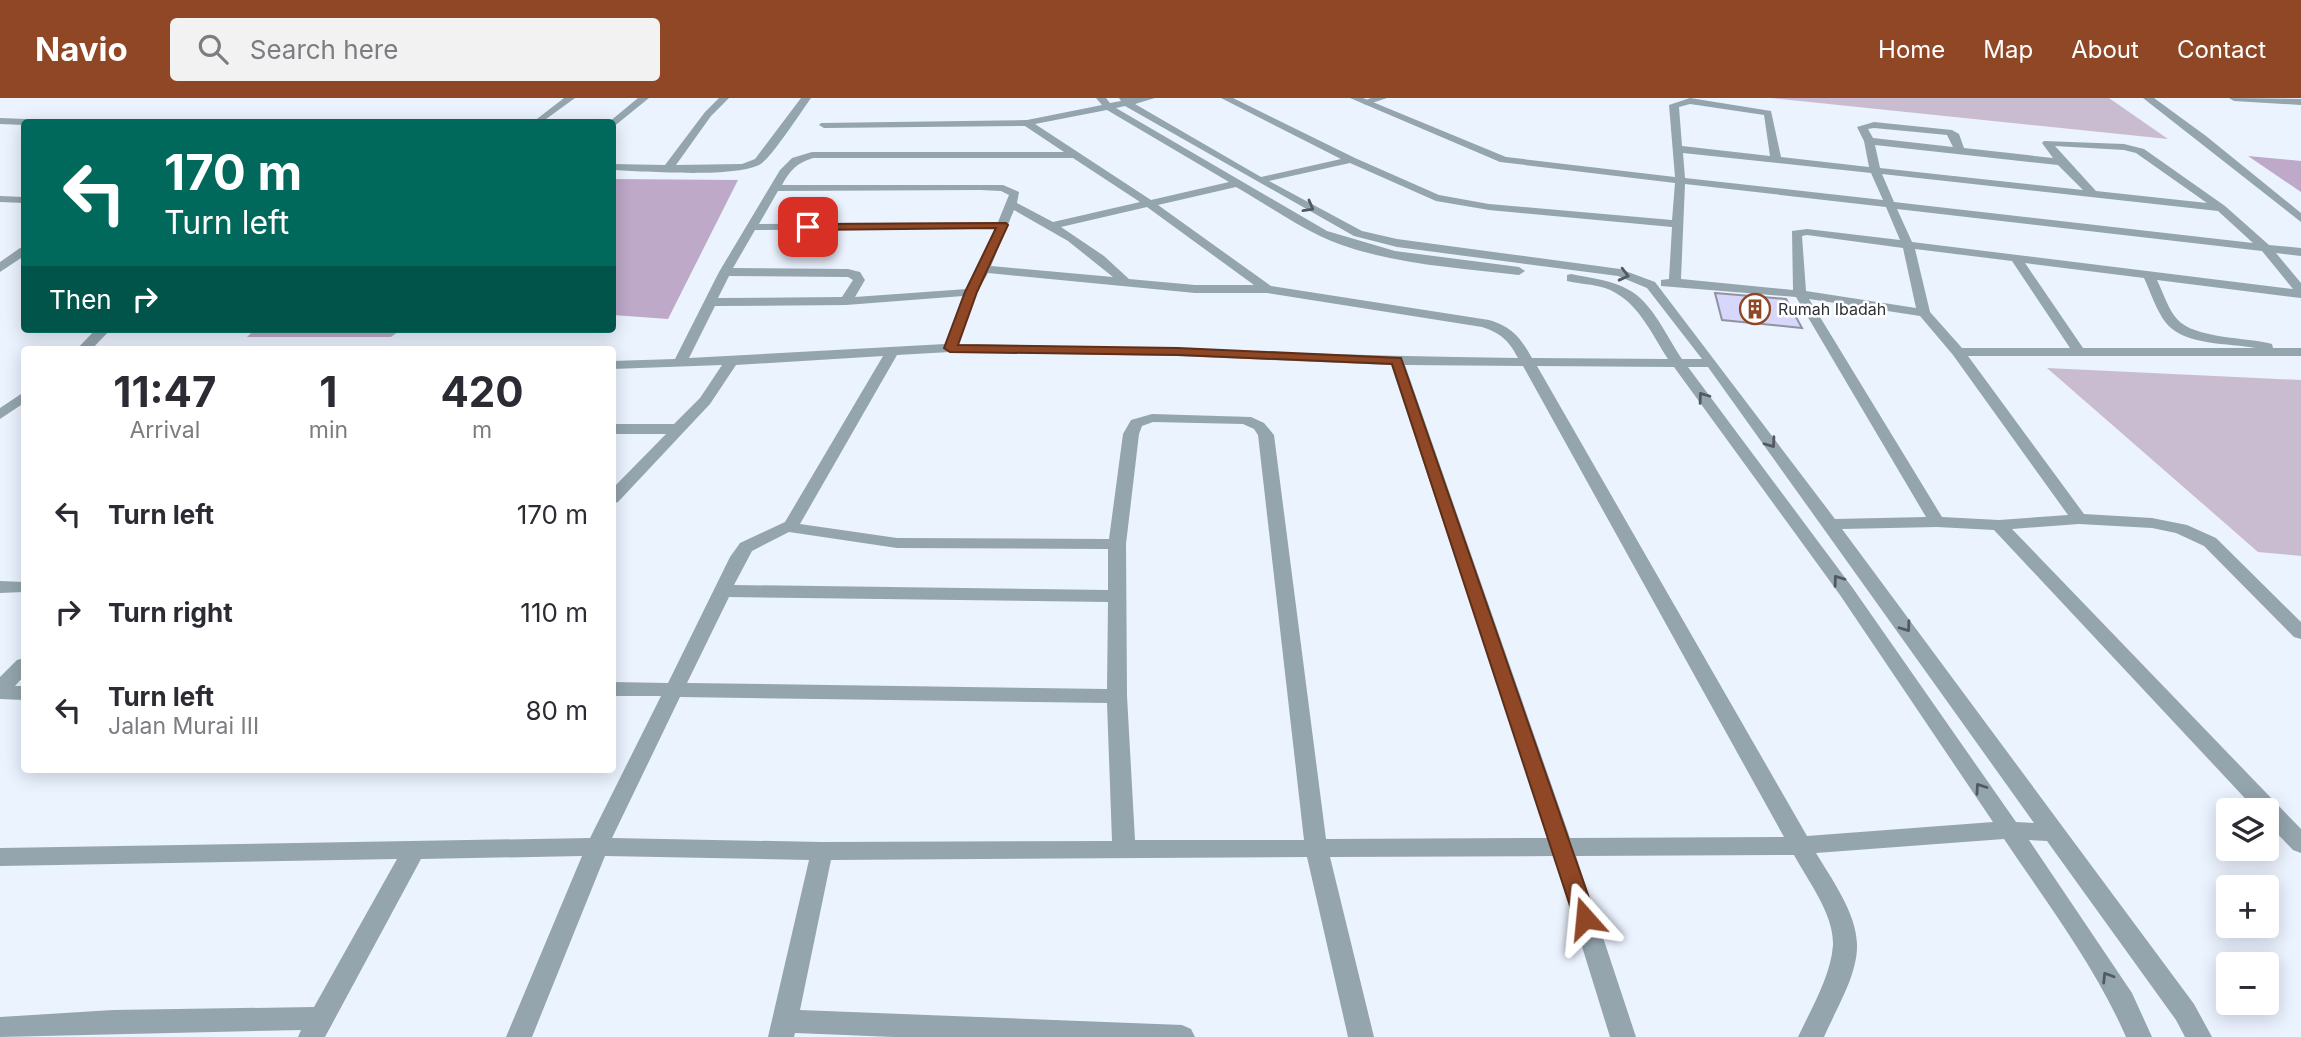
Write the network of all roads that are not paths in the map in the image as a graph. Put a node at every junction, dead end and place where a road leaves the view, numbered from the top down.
1 (570, 98) edge
2 (643, 98) edge
3 (724, 98) edge
4 (806, 98) edge
5 (1150, 98) edge
6 (1226, 98) edge
7 (1382, 98) edge
8 (2148, 98) edge
9 (2234, 98) edge
10 (1126, 100) edge
11 (1361, 100) edge
12 (1104, 102) edge
13 (2301, 102) edge
14 (541, 119) edge
15 (0, 121) edge
16 (21, 122) edge
17 (616, 122) edge
18 (1027, 123) junction
19 (824, 125) dead end
20 (1869, 141) junction
21 (1678, 149) junction
22 (1959, 149) junction
23 (1071, 155) junction
24 (1351, 160) junction
25 (1776, 160) junction
26 (2061, 162) junction
27 (616, 167) edge
28 (668, 167) junction
29 (1875, 171) junction
30 (1680, 179) junction
31 (1259, 180) junction
32 (1238, 183) junction
33 (776, 188) junction
34 (1287, 194) junction
35 (2095, 196) junction
36 (0, 199) edge
37 (21, 200) edge
38 (1268, 200) junction
39 (1889, 203) junction
40 (1150, 204) junction
41 (1012, 205) junction
42 (2221, 208) junction
43 (2301, 219) edge
44 (1678, 224) junction
45 (1002, 225) junction
46 (1054, 225) junction
47 (752, 228) junction
48 (1908, 245) junction
49 (2266, 248) junction
50 (2301, 251) edge
51 (21, 253) edge
52 (2017, 260) junction
53 (0, 268) edge
54 (984, 269) junction
55 (725, 272) junction
56 (2150, 277) junction
57 (1125, 282) junction
58 (1675, 282) junction
59 (1651, 285) junction
60 (1267, 289) junction
61 (971, 292) junction
62 (2301, 293) edge
63 (1800, 294) junction
64 (846, 301) junction
65 (711, 302) junction
66 (1924, 313) junction
67 (100, 333) edge
68 (87, 346) edge
69 (950, 348) junction
70 (893, 351) junction
71 (1958, 352) junction
72 (2276, 352) junction
73 (2301, 352) edge
74 (2080, 353) junction
75 (732, 361) junction
76 (1397, 361) junction
77 (1677, 362) junction
78 (680, 363) junction
79 (1527, 363) junction
80 (1712, 363) junction
81 (616, 365) edge
82 (21, 398) edge
83 (0, 415) edge
84 (616, 429) edge
85 (678, 429) junction
86 (616, 495) edge
87 (2079, 519) junction
88 (1937, 522) junction
89 (1830, 524) junction
90 (791, 525) junction
91 (1999, 525) junction
92 (1117, 544) junction
93 (0, 587) edge
94 (21, 587) edge
95 (723, 591) junction
96 (1116, 596) junction
97 (2276, 610) junction
98 (2301, 612) edge
99 (2301, 633) edge
100 (1925, 652) junction
101 (1889, 653) junction
102 (21, 668) edge
103 (676, 688) junction
104 (616, 689) edge
105 (0, 691) edge
106 (21, 693) edge
107 (1117, 696) junction
108 (2008, 830) junction
109 (2051, 832) junction
110 (2301, 844) edge
111 (1798, 846) junction
112 (597, 847) junction
113 (1124, 847) junction
114 (1316, 847) junction
115 (1562, 847) junction
116 (414, 850) junction
117 (822, 851) junction
118 (1, 859) edge
119 (317, 1027) edge
120 (0, 1029) edge
121 (107, 1029) edge
122 (783, 1029) edge
123 (519, 1037) edge
124 (1182, 1037) edge
125 (1361, 1037) edge
126 (1623, 1037) edge
127 (1811, 1037) edge
128 (2139, 1037) edge
129 (2199, 1037) edge

1 - 14 street
2 - 17 street
3 - 28 street
4 - 28 street
5 - 10 street
6 - 24 street
7 - 11 street
8 - 43 street
9 - 13 street
10 - 12 street
10 - 31 street
11 - 30 street
12 - 18 street
12 - 32 street
15 - 16 street
18 - 19 street
18 - 23 street
20 - 22 street
20 - 22 street
20 - 29 street
21 - 25 street
21 - 25 street
21 - 30 street
22 - 26 street
23 - 33 street
23 - 40 street
24 - 31 street
24 - 44 street
25 - 29 street
26 - 35 street
26 - 42 street
27 - 28 street
29 - 35 street
29 - 39 street
30 - 39 street
30 - 44 street
31 - 34 street
32 - 38 street
32 - 40 street
33 - 41 street
33 - 47 street
34 - 38 street
34 -> 59 street
35 - 42 street
36 - 37 street
38 - 77 street
39 - 48 street
39 - 49 street
40 - 46 street
40 - 60 street
41 - 45 street
41 - 46 street
42 - 49 street
44 - 58 street
45 - 47 street
45 - 54 street
46 - 57 street
47 - 55 street
48 - 52 street
48 - 63 street
48 - 66 street
49 - 50 street
49 - 62 street
51 - 53 street
52 - 56 street
52 - 74 street
54 - 57 street
54 - 61 street
55 - 64 street
55 - 65 street
56 - 62 street
56 - 72 street
57 - 60 street
58 - 59 street
58 - 63 street
59 - 80 street
60 - 79 street
61 - 64 street
61 - 69 street
63 - 66 street
63 - 88 street
64 - 65 street
65 - 78 street
66 - 71 street
67 - 68 street
69 - 70 street
69 - 76 street
70 - 75 street
70 - 90 street
71 - 74 street
71 - 87 street
72 - 73 street
72 - 74 street
75 - 78 street
75 - 85 street
76 - 79 street
76 - 115 street
77 - 79 street
77 - 80 street
101 -> 77 street
78 - 81 street
79 - 111 street
80 -> 89 street
82 - 83 street
84 - 85 street
85 - 86 street
87 - 91 street
87 - 97 street
88 - 89 street
88 - 91 street
89 -> 100 street
90 - 92 street
90 - 95 street
91 - 110 street
92 - 96 street
92 - 114 street
93 - 94 street
95 - 96 street
95 - 103 street
96 - 107 street
97 - 98 street
97 - 99 street
100 - 101 street
100 - 109 street
108 -> 101 street
102 - 105 street
103 - 104 street
103 - 107 street
103 - 112 street
105 - 106 street
107 - 113 street
108 - 109 street
108 - 111 street
128 -> 108 street
109 - 129 street
111 - 115 street
111 - 127 street
112 - 116 street
112 - 117 street
112 - 123 street
113 - 114 street
113 - 117 street
114 - 115 street
114 - 125 street
115 - 126 street
116 - 118 street
116 - 119 street
117 - 122 street
119 - 121 street
120 - 121 street
122 - 124 street

